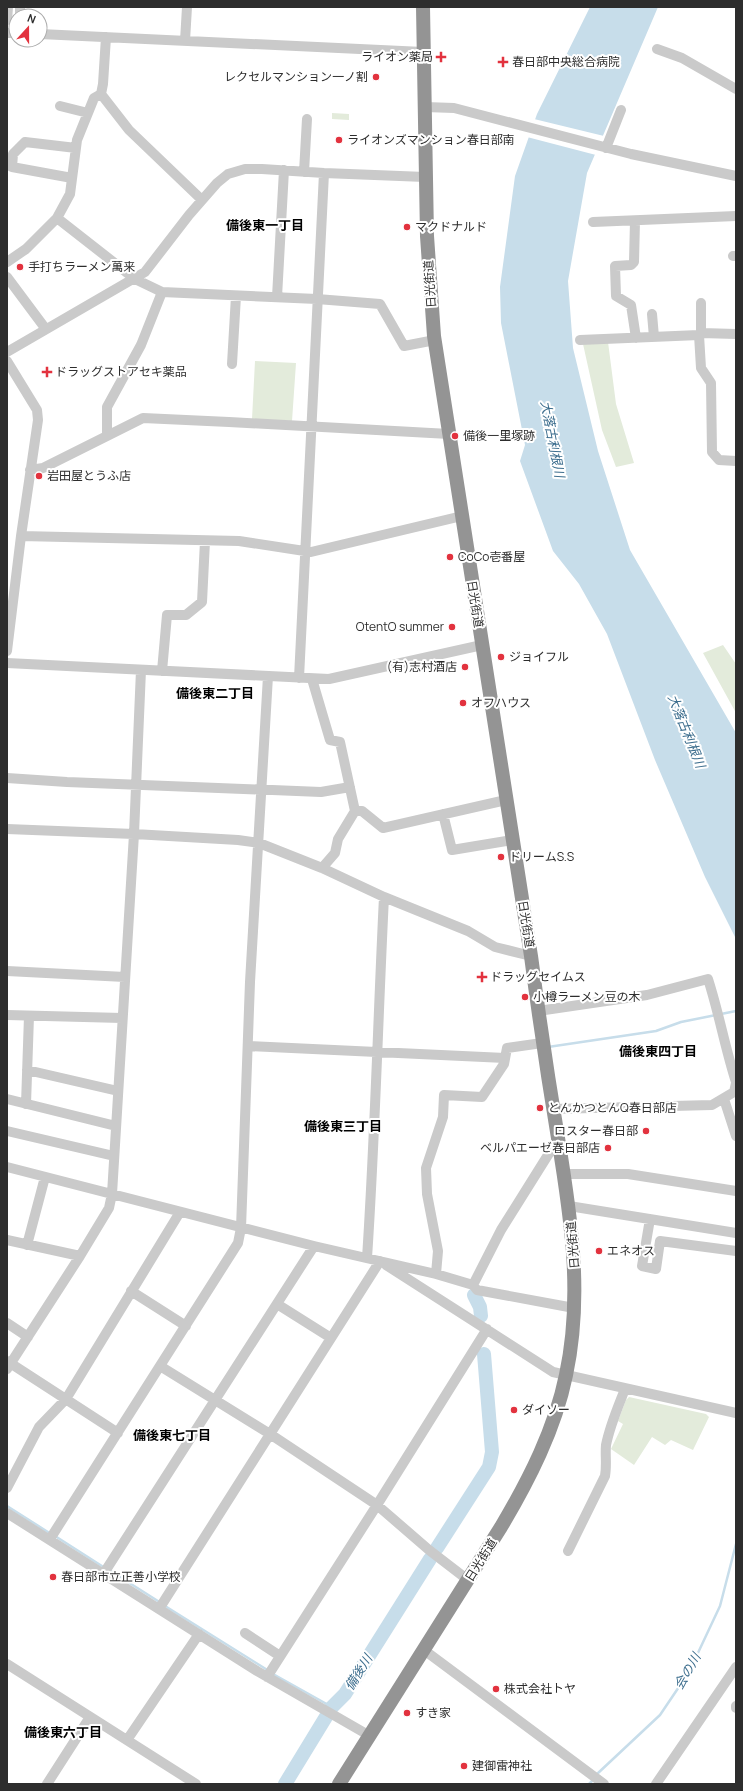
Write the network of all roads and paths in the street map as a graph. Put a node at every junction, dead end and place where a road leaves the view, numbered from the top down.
1 (8, 7) edge
2 (187, 7) edge
3 (423, 7) edge
4 (7, 20) edge
5 (48, 34) edge
6 (106, 37) junction
7 (185, 41) junction
8 (657, 49) dead end
9 (423, 52) junction
10 (736, 89) edge
11 (101, 94) junction
12 (60, 106) dead end
13 (425, 107) junction
14 (621, 110) dead end
15 (88, 113) junction
16 (307, 119) dead end
17 (76, 148) junction
18 (606, 148) junction
19 (284, 170) junction
20 (304, 172) junction
21 (324, 173) junction
22 (736, 176) edge
23 (425, 177) junction
24 (72, 178) junction
25 (202, 200) junction
26 (736, 216) edge
27 (57, 218) junction
28 (636, 221) junction
29 (593, 222) dead end
30 (7, 262) edge
31 (7, 277) edge
32 (135, 278) junction
33 (162, 292) junction
34 (236, 296) junction
35 (277, 297) junction
36 (317, 299) junction
37 (701, 303) dead end
38 (652, 314) dead end
39 (45, 328) junction
40 (700, 334) junction
41 (736, 334) edge
42 (654, 337) junction
43 (636, 338) junction
44 (435, 340) junction
45 (580, 340) dead end
46 (7, 352) edge
47 (7, 360) edge
48 (232, 364) dead end
49 (312, 426) junction
50 (449, 434) junction
51 (107, 436) junction
52 (736, 461) edge
53 (30, 470) junction
54 (462, 516) junction
55 (21, 536) junction
56 (205, 541) junction
57 (306, 552) junction
58 (482, 645) junction
59 (7, 651) edge
60 (7, 663) edge
61 (141, 670) junction
62 (162, 671) junction
63 (268, 676) junction
64 (298, 678) junction
65 (312, 679) junction
66 (7, 778) edge
67 (136, 784) junction
68 (350, 788) junction
69 (262, 790) junction
70 (506, 800) junction
71 (355, 811) junction
72 (443, 814) junction
73 (7, 829) edge
74 (134, 834) junction
75 (512, 840) junction
76 (259, 843) junction
77 (322, 868) junction
78 (384, 897) junction
79 (531, 956) junction
80 (7, 972) edge
81 (125, 977) junction
82 (538, 1011) junction
83 (7, 1015) edge
84 (29, 1016) junction
85 (122, 1018) junction
86 (248, 1046) junction
87 (543, 1049) junction
88 (377, 1052) junction
89 (505, 1058) junction
90 (27, 1070) junction
91 (736, 1083) edge
92 (118, 1091) junction
93 (7, 1099) edge
94 (724, 1099) junction
95 (26, 1104) junction
96 (554, 1109) junction
97 (116, 1126) junction
98 (7, 1131) edge
99 (736, 1136) edge
100 (558, 1139) junction
101 (114, 1156) junction
102 (7, 1168) edge
103 (564, 1174) junction
104 (44, 1177) junction
105 (736, 1191) edge
106 (112, 1194) junction
107 (569, 1206) junction
108 (180, 1212) junction
109 (650, 1219) junction
110 (241, 1228) junction
111 (736, 1233) edge
112 (646, 1238) junction
113 (7, 1240) edge
114 (660, 1241) junction
115 (27, 1245) junction
116 (314, 1246) junction
117 (736, 1251) edge
118 (80, 1256) junction
119 (367, 1258) junction
120 (380, 1261) junction
121 (436, 1274) junction
122 (473, 1285) junction
123 (132, 1291) junction
124 (277, 1304) junction
125 (574, 1308) junction
126 (7, 1323) edge
127 (186, 1326) junction
128 (487, 1329) junction
129 (28, 1337) junction
130 (331, 1338) junction
131 (8, 1364) edge
132 (160, 1366) junction
133 (566, 1376) junction
134 (625, 1389) junction
135 (66, 1399) junction
136 (215, 1400) junction
137 (736, 1412) edge
138 (118, 1433) junction
139 (270, 1434) junction
140 (7, 1488) edge
141 (377, 1505) junction
142 (7, 1512) edge
143 (50, 1539) junction
144 (568, 1551) dead end
145 (104, 1573) junction
146 (468, 1580) junction
147 (159, 1609) junction
148 (199, 1634) junction
149 (244, 1634) dead end
150 (424, 1650) junction
151 (280, 1656) junction
152 (7, 1664) edge
153 (736, 1667) edge
154 (267, 1677) junction
155 (90, 1717) junction
156 (370, 1736) junction
157 (127, 1740) junction
158 (47, 1784) edge
159 (196, 1784) edge
160 (339, 1784) edge
161 (604, 1784) edge
162 (656, 1784) edge

1 - 4 street
2 - 7 street
3 - 9 highway, 日光街道
5 - 6 street
6 - 7 street
6 - 11 street
7 - 9 street
8 - 10 street
9 - 13 highway, 日光街道
11 - 15 street
11 - 25 street
12 - 15 street
13 - 18 street
13 - 23 highway, 日光街道
14 - 18 street
15 - 17 street
16 - 20 street
17 - 24 street
17 - 24 street
18 - 22 street
19 - 20 street
19 - 25 street
19 - 35 street
20 - 21 street
21 - 23 street
21 - 36 street
23 - 44 highway, 日光街道
24 - 27 street
25 - 32 street
26 - 28 street
27 - 30 street
27 - 32 street
28 - 29 street
28 - 43 street
31 - 39 street
32 - 33 street
32 - 39 street
33 - 34 street
33 - 51 street
34 - 35 street
34 - 48 street
35 - 36 street
36 - 44 street
36 - 49 street
37 - 40 street
38 - 42 street
39 - 46 street
40 - 41 street
40 - 42 street
40 - 52 street
42 - 43 street
43 - 45 street
44 - 50 highway, 日光街道
47 - 53 street
49 - 50 street
49 - 51 street
49 - 57 street
50 - 54 highway, 日光街道
51 - 53 street
53 - 55 street
54 - 57 street
54 - 58 highway, 日光街道
55 - 56 street
55 - 59 street
56 - 57 street
56 - 62 street
57 - 64 street
58 - 65 street
58 - 70 highway, 日光街道
60 - 61 street
61 - 62 street
61 - 67 street
62 - 63 street
63 - 64 street
63 - 69 street
64 - 65 street
65 - 68 street
66 - 67 street
67 - 69 street
67 - 74 street
68 - 69 street
68 - 71 street
69 - 76 street
70 - 72 street
70 - 75 highway, 日光街道
71 - 72 street
71 - 77 street
72 - 75 street
73 - 74 street
74 - 76 street
74 - 81 street
75 - 79 highway, 日光街道
76 - 77 street
76 - 86 street
77 - 78 street
78 - 79 street
78 - 88 street
79 - 82 highway, 日光街道
80 - 81 street
81 - 85 street
82 - 87 highway, 日光街道
82 - 91 street
83 - 84 street
84 - 85 street
84 - 90 street
85 - 92 street
86 - 88 street
86 - 110 street
87 - 89 street
87 - 96 highway, 日光街道
88 - 89 street
88 - 119 street
89 - 121 street
90 - 92 street
90 - 95 street
91 - 94 street
92 - 97 street
93 - 95 street
94 - 96 street
94 - 99 street
95 - 97 street
96 - 100 highway, 日光街道
97 - 101 street
98 - 101 street
100 - 103 highway, 日光街道
100 - 122 street
101 - 106 street
102 - 104 street
103 - 105 street
103 - 107 highway, 日光街道
104 - 106 street
104 - 115 street
106 - 108 street
106 - 118 street
107 - 109 street
107 - 125 highway, 日光街道
108 - 110 street
108 - 123 street
109 - 111 street
109 - 112 street
110 - 116 street
110 - 127 street
112 - 114 street
112 - 114 street
113 - 115 street
114 - 117 street
115 - 118 street
116 - 119 street
116 - 124 street
118 - 129 street
119 - 120 street
120 - 121 street
120 - 128 street
120 - 130 street
121 - 122 street
122 - 125 street
123 - 127 street
123 - 135 street
124 - 130 street
124 - 136 street
125 - 133 highway, 日光街道
126 - 129 street
127 - 132 street
128 - 133 street
128 - 141 street
129 - 131 street
130 - 139 street
131 - 135 street
132 - 136 street
132 - 138 street
133 - 134 street
133 - 146 highway, 日光街道
134 - 137 street
134 - 144 street
135 - 138 street
135 - 140 street
136 - 139 street
136 - 145 street
138 - 143 street
139 - 141 street
139 - 147 street
141 - 146 street
141 - 151 street
142 - 143 street
143 - 145 street
145 - 147 street
146 - 150 highway, 日光街道
147 - 148 street
148 - 154 street
148 - 157 street
149 - 151 street
150 - 156 highway, 日光街道
150 - 161 street
151 - 154 street
152 - 155 street
153 - 162 street
154 - 156 street
155 - 157 street
155 - 158 street
156 - 160 highway, 日光街道
157 - 159 street

